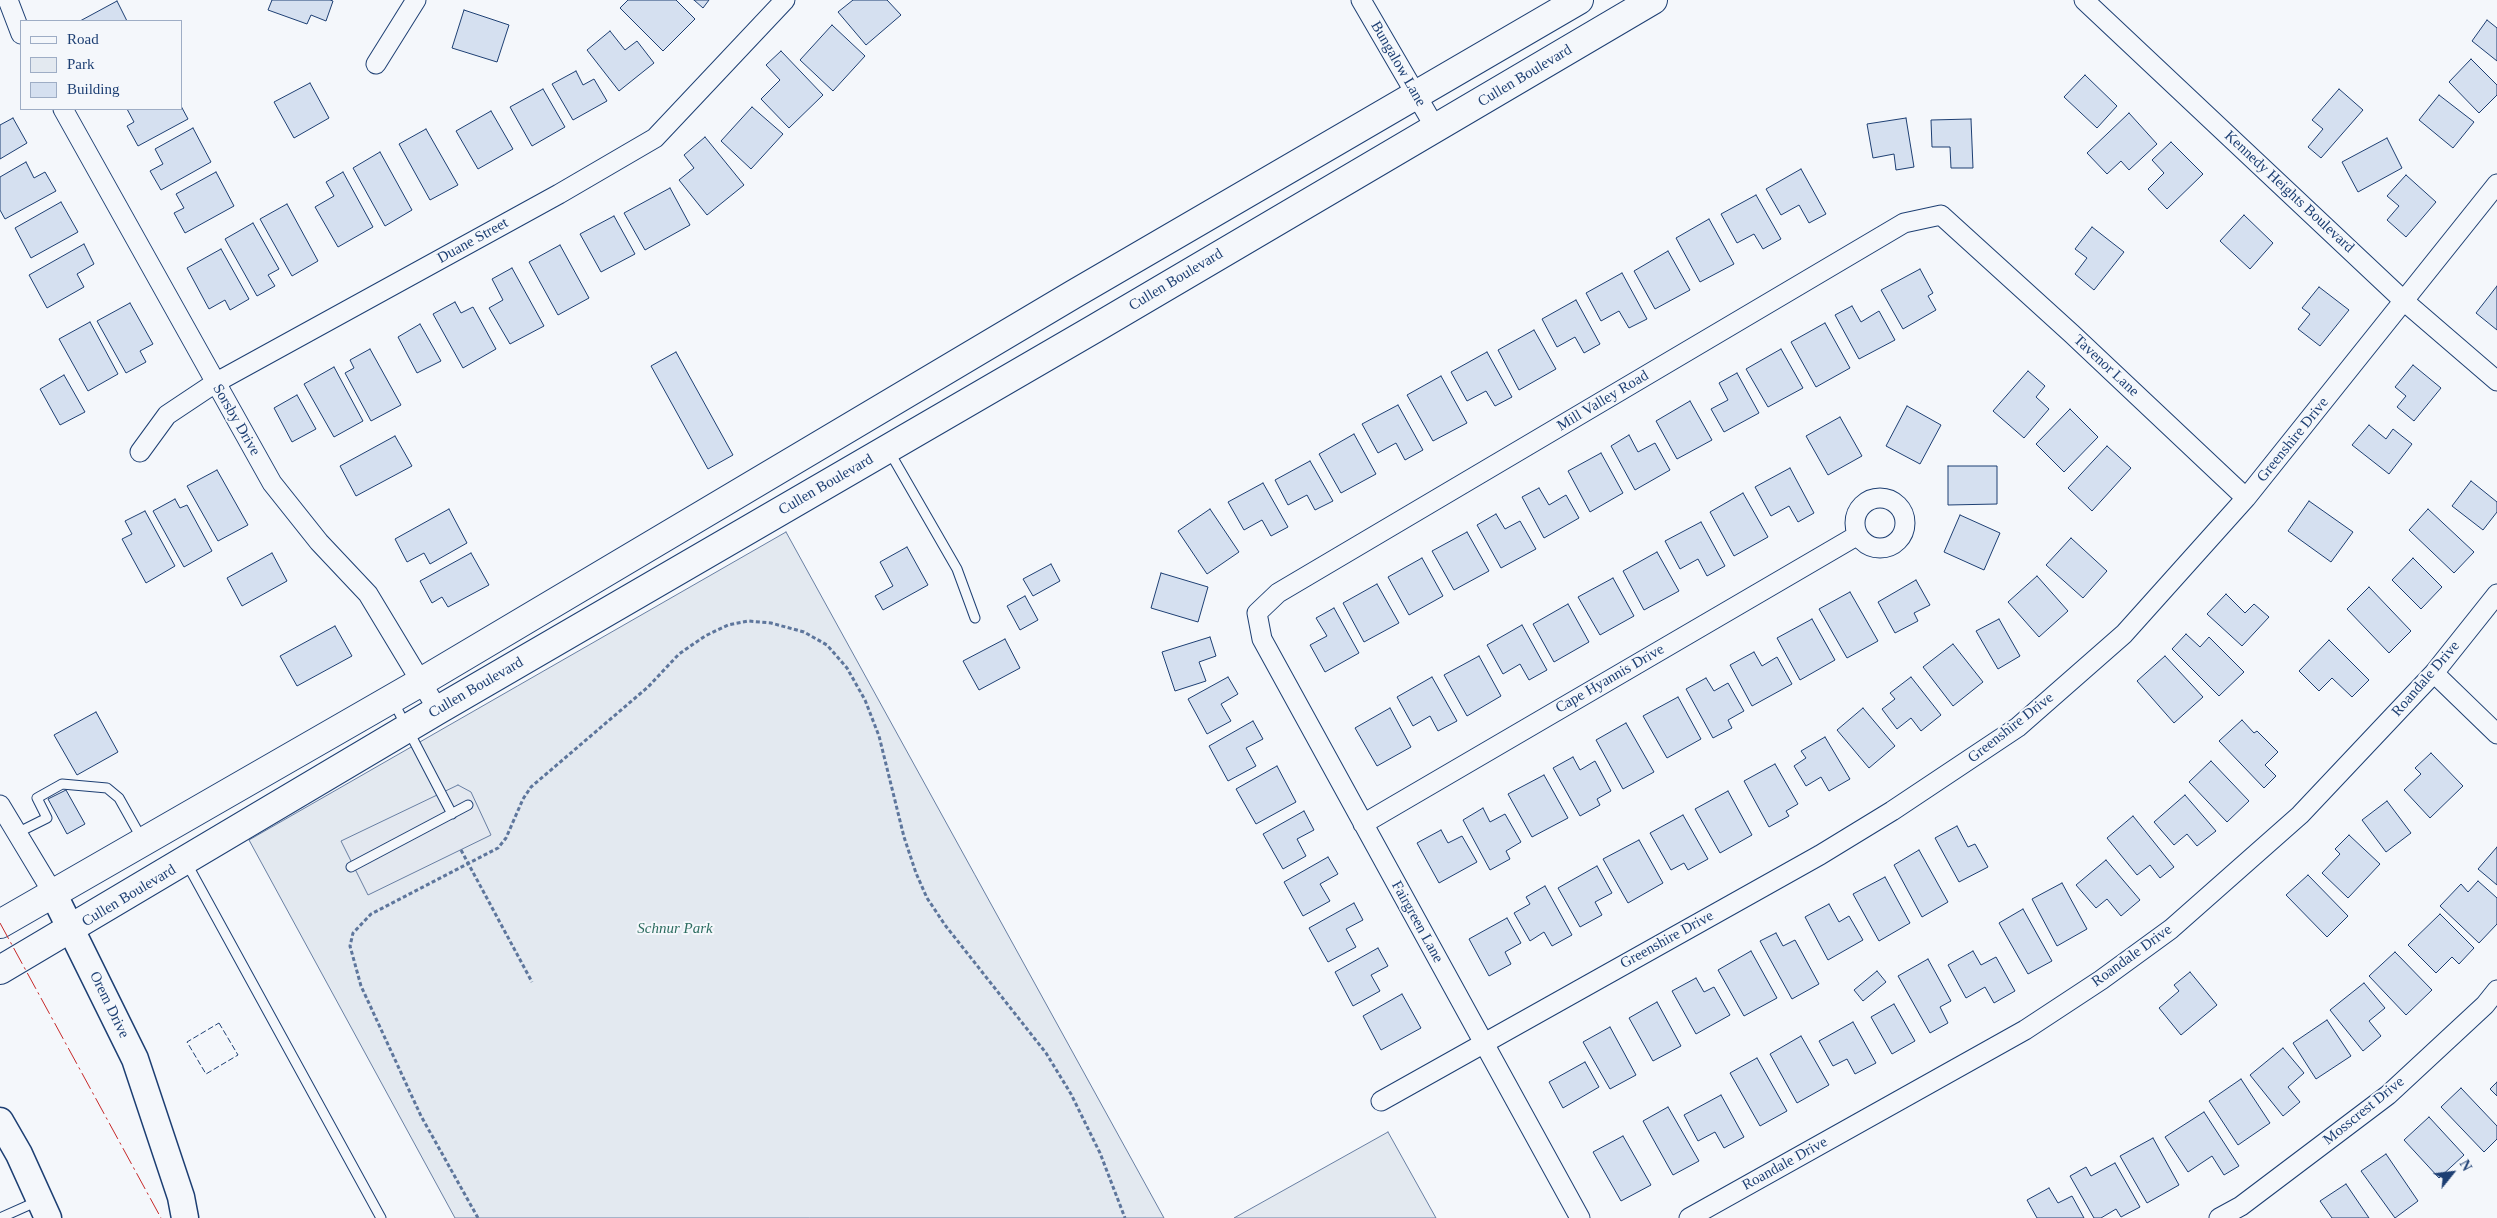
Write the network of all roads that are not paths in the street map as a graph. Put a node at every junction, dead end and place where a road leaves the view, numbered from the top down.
1 (8, 0) edge
2 (416, 0) edge
3 (785, 0) edge
4 (1362, 0) edge
5 (1579, 0) edge
6 (1653, 0) edge
7 (2084, 0) edge
8 (20, 31) edge
9 (376, 64) dead end
10 (1416, 96) junction
11 (64, 110) edge
12 (1436, 129) junction
13 (2497, 184) edge
14 (1963, 235) joint
15 (1074, 294) junction
16 (2404, 301) junction
17 (1094, 329) junction
18 (2497, 381) edge
19 (215, 383) junction
20 (888, 449) junction
21 (140, 452) dead end
22 (737, 495) junction
23 (2246, 498) junction
24 (755, 526) junction
25 (1858, 535) dead end
26 (2497, 594) edge
27 (975, 618) dead end
28 (1259, 624) joint
29 (2434, 673) junction
30 (420, 682) junction
31 (391, 699) junction
32 (438, 710) junction
33 (408, 728) junction
34 (2497, 734) edge
35 (0, 805) edge
36 (468, 805) dead end
37 (452, 814) junction
38 (1363, 824) junction
39 (17, 833) junction
40 (143, 841) junction
41 (186, 862) junction
42 (351, 867) dead end
43 (53, 893) junction
44 (0, 924) edge
45 (72, 929) junction
46 (0, 970) edge
47 (2497, 990) edge
48 (1483, 1042) junction
49 (1381, 1101) dead end
50 (0, 1121) edge
51 (44, 1209) edge
52 (0, 1218) edge
53 (185, 1218) edge
54 (380, 1218) edge
55 (1580, 1218) edge
56 (1689, 1218) edge
57 (2219, 1218) edge

1 - 8 street
2 - 9 street
3 - 19 street, Duane Street
4 - 10 street, Bungalow Lane
5 - 10 main road
6 - 12 main road, Cullen Boulevard
7 - 16 street, Kennedy Heights Boulevard
10 - 12 street, Bungalow Lane
10 - 15 main road
11 - 19 street, Sorsby Drive
12 - 17 main road, Cullen Boulevard
13 - 16 street, Greenshire Drive
14 - 23 street, Tavenor Lane
14 - 28 street, Mill Valley Road
15 - 17 main road
15 - 22 main road
16 - 18 street, Kennedy Heights Boulevard
16 - 23 street, Greenshire Drive
17 - 20 main road, Cullen Boulevard
19 - 21 street, Duane Street
19 - 30 street, Sorsby Drive
20 - 24 main road, Cullen Boulevard
20 - 27 lane
22 - 24 main road
22 - 30 main road
23 - 48 street, Greenshire Drive
24 - 32 main road, Cullen Boulevard
25 - 38 street, Cape Hyannis Drive
26 - 29 street, Roandale Drive
28 - 38 street, Fairgreen Lane
29 - 34 street
29 - 56 street, Roandale Drive
30 - 31 main road
30 - 32 street, Sorsby Drive
31 - 33 lane
31 - 40 main road
32 - 33 main road, Cullen Boulevard
33 - 37 lane
33 - 41 main road, Cullen Boulevard
35 - 39 street, Orem Drive
36 - 37 lane
37 - 42 lane
38 - 48 street, Fairgreen Lane
39 - 40 lane
39 - 43 street, Orem Drive
40 - 43 main road
41 - 45 main road, Cullen Boulevard
41 - 54 lane
43 - 44 main road
43 - 45 main road, Orem Drive
45 - 46 main road, Cullen Boulevard
45 - 53 main road, Orem Drive
47 - 57 street, Mosscrest Drive
48 - 49 street, Greenshire Drive
48 - 55 street, Fairgreen Lane
50 - 51 main road
51 - 52 lane

